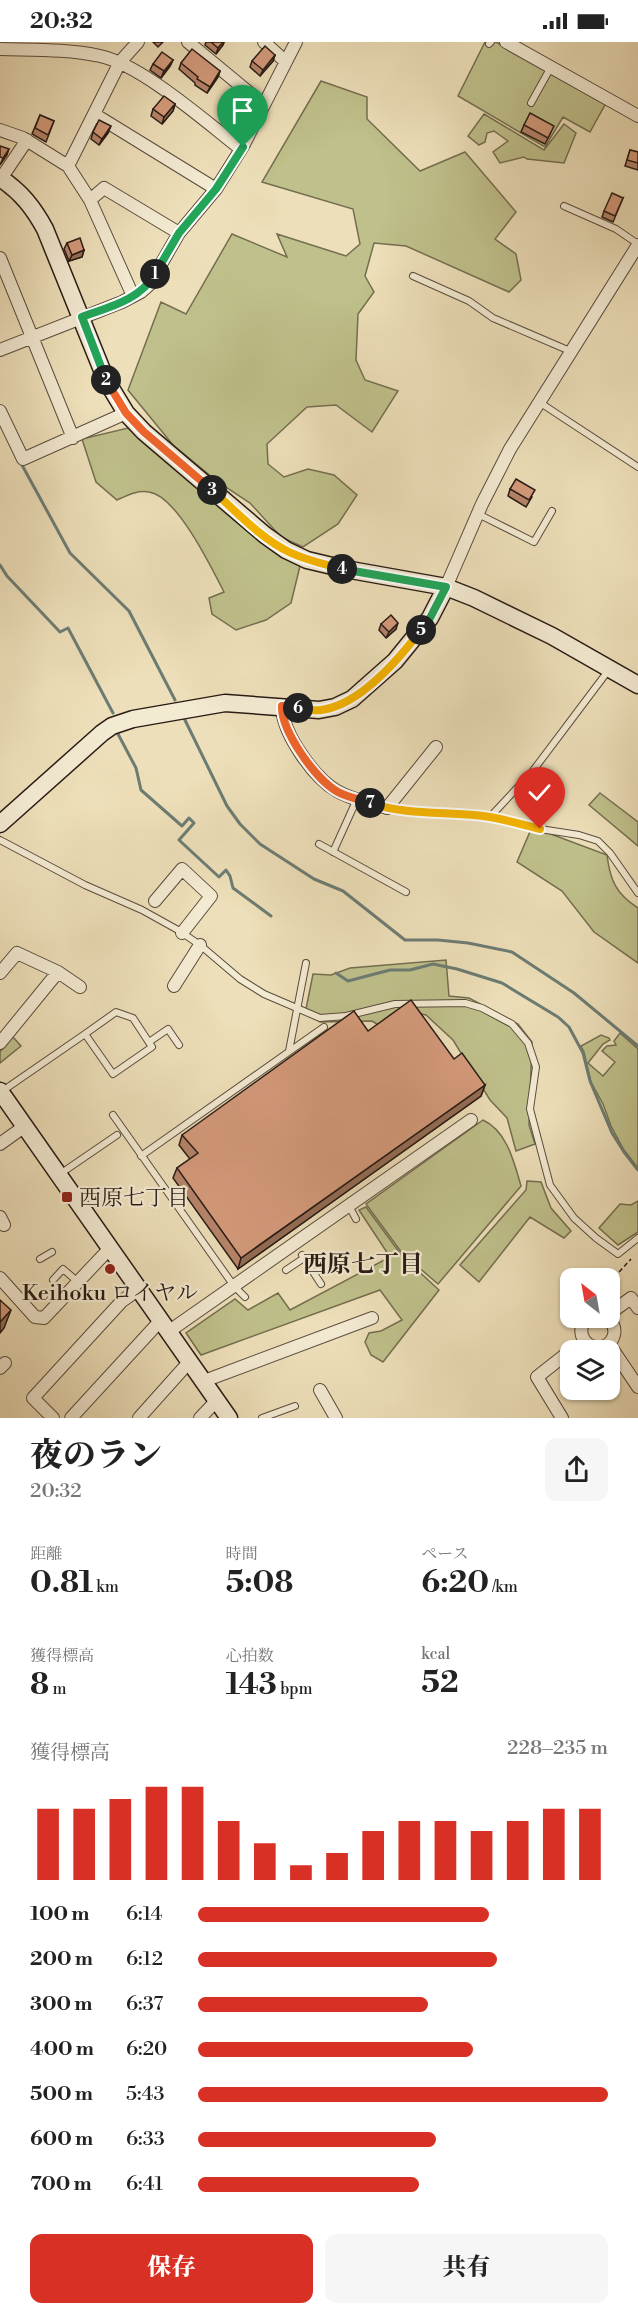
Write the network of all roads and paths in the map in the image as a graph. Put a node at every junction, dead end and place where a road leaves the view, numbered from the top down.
1 (138, 42) edge
2 (188, 42) edge
3 (264, 42) edge
4 (296, 42) edge
5 (506, 42) edge
6 (0, 49) edge
7 (120, 62) junction
8 (286, 62) junction
9 (546, 71) junction
10 (531, 103) dead end
11 (264, 105) junction
12 (94, 114) junction
13 (638, 116) edge
14 (0, 130) edge
15 (27, 140) junction
16 (242, 148) junction
17 (68, 166) junction
18 (0, 179) edge
19 (216, 189) junction
20 (90, 200) junction
21 (564, 206) dead end
22 (179, 233) junction
23 (638, 244) edge
24 (0, 258) edge
25 (413, 276) dead end
26 (134, 296) junction
27 (82, 317) junction
28 (32, 338) junction
29 (0, 351) edge
30 (570, 351) junction
31 (539, 402) junction
32 (0, 411) edge
33 (126, 413) junction
34 (73, 438) junction
35 (638, 467) edge
36 (552, 511) dead end
37 (478, 514) junction
38 (446, 587) junction
39 (611, 669) junction
40 (638, 685) edge
41 (282, 706) junction
42 (436, 747) dead end
43 (357, 799) junction
44 (387, 808) junction
45 (490, 817) junction
46 (0, 824) edge
47 (0, 840) edge
48 (319, 844) dead end
49 (333, 852) junction
50 (406, 892) dead end
51 (638, 893) edge
52 (155, 901) dead end
53 (182, 933) junction
54 (200, 945) junction
55 (306, 963) dead end
56 (58, 972) junction
57 (0, 973) edge
58 (174, 986) dead end
59 (80, 987) dead end
60 (298, 1008) junction
61 (324, 1028) dead end
62 (85, 1034) junction
63 (149, 1042) junction
64 (0, 1043) edge
65 (179, 1045) dead end
66 (289, 1052) junction
67 (0, 1091) edge
68 (113, 1115) dead end
69 (471, 1120) dead end
70 (25, 1126) junction
71 (117, 1135) dead end
72 (0, 1144) edge
73 (141, 1156) junction
74 (59, 1174) junction
75 (348, 1206) junction
76 (356, 1219) dead end
77 (638, 1238) edge
78 (111, 1247) junction
79 (52, 1252) dead end
80 (40, 1259) dead end
81 (631, 1259) dead end
82 (286, 1270) dead end
83 (620, 1271) edge
84 (0, 1278) edge
85 (53, 1280) dead end
86 (78, 1281) junction
87 (321, 1284) dead end
88 (234, 1286) junction
89 (139, 1289) junction
90 (245, 1297) dead end
91 (620, 1306) edge
92 (638, 1308) edge
93 (372, 1318) dead end
94 (165, 1326) junction
95 (582, 1328) edge
96 (583, 1340) edge
97 (620, 1356) edge
98 (560, 1358) edge
99 (190, 1361) junction
100 (634, 1372) edge
101 (204, 1381) junction
102 (638, 1387) edge
103 (320, 1390) dead end
104 (217, 1400) junction
105 (295, 1406) dead end
106 (53, 1418) edge
107 (71, 1418) edge
108 (139, 1418) edge
109 (200, 1418) edge
110 (229, 1418) edge
111 (262, 1418) edge
112 (336, 1418) edge
113 (562, 1418) edge

1 - 7 street
2 - 11 street
3 - 8 street
4 - 8 street
5 - 9 street
6 - 7 street
7 - 12 street
7 - 16 street
8 - 11 street
9 - 10 lane
9 - 13 street
11 - 16 street
12 - 17 street
12 - 19 street
14 - 15 street
15 - 17 street
15 - 18 street
16 - 19 street
17 - 20 street
18 - 27 street
19 - 22 street
20 - 22 street
20 - 26 street
21 - 23 lane
22 - 26 street
23 - 30 street
24 - 28 street
25 - 30 lane
26 - 27 street
27 - 28 street
27 - 33 street
28 - 29 street
28 - 34 street
30 - 31 street
31 - 35 lane
31 - 37 street
32 - 34 street
33 - 34 street
33 - 38 street
36 - 37 lane
37 - 38 street
38 - 39 street
38 - 41 street
39 - 40 street
39 - 45 lane
41 - 43 street
41 - 46 street
42 - 44 street
43 - 44 street
43 - 49 lane
44 - 45 lane
45 - 51 lane
47 - 53 lane
48 - 49 lane
49 - 50 lane
52 - 53 street
53 - 54 lane
54 - 58 street
54 - 60 lane
55 - 60 lane
56 - 57 street
56 - 59 street
56 - 64 street
60 - 66 lane
60 - 77 lane
61 - 66 lane
62 - 63 lane
62 - 63 lane
62 - 67 lane
63 - 65 lane
66 - 73 lane
67 - 70 street
68 - 73 lane
69 - 75 street
70 - 72 street
70 - 74 street
71 - 74 lane
73 - 88 lane
74 - 78 street
75 - 76 lane
75 - 88 street
78 - 86 street
78 - 89 street
79 - 80 lane
81 - 83 path
82 - 87 lane
84 - 86 street
85 - 86 lane
88 - 90 lane
88 - 94 street
89 - 94 street
89 - 106 street
91 - 92 street
93 - 101 street
94 - 99 street
94 - 107 street
95 - 96 street
97 - 100 street
98 - 113 street
99 - 101 street
99 - 108 street
100 - 102 street
101 - 104 street
103 - 112 street
104 - 109 street
104 - 110 street
105 - 111 lane

